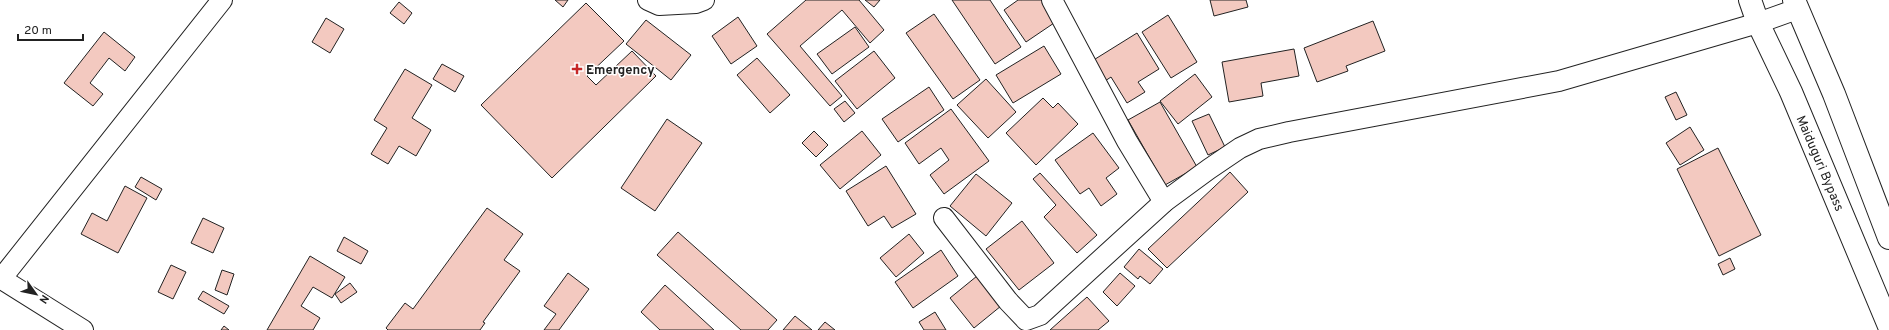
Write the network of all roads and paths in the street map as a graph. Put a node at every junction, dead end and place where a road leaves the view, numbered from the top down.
1 (222, 0) edge
2 (648, 0) edge
3 (704, 0) edge
4 (1052, 0) edge
5 (1750, 0) edge
6 (1795, 4) edge
7 (1758, 23) junction
8 (1164, 202) junction
9 (944, 218) dead end
10 (1889, 238) edge
11 (0, 277) edge
12 (1889, 326) edge
13 (83, 330) edge

1 - 11 street
2 - 3 street
4 - 8 street
5 - 7 highway, Maiduguri Bypass
6 - 7 street
6 - 10 highway
7 - 8 street
7 - 12 highway, Maiduguri Bypass
8 - 9 street
11 - 13 street

